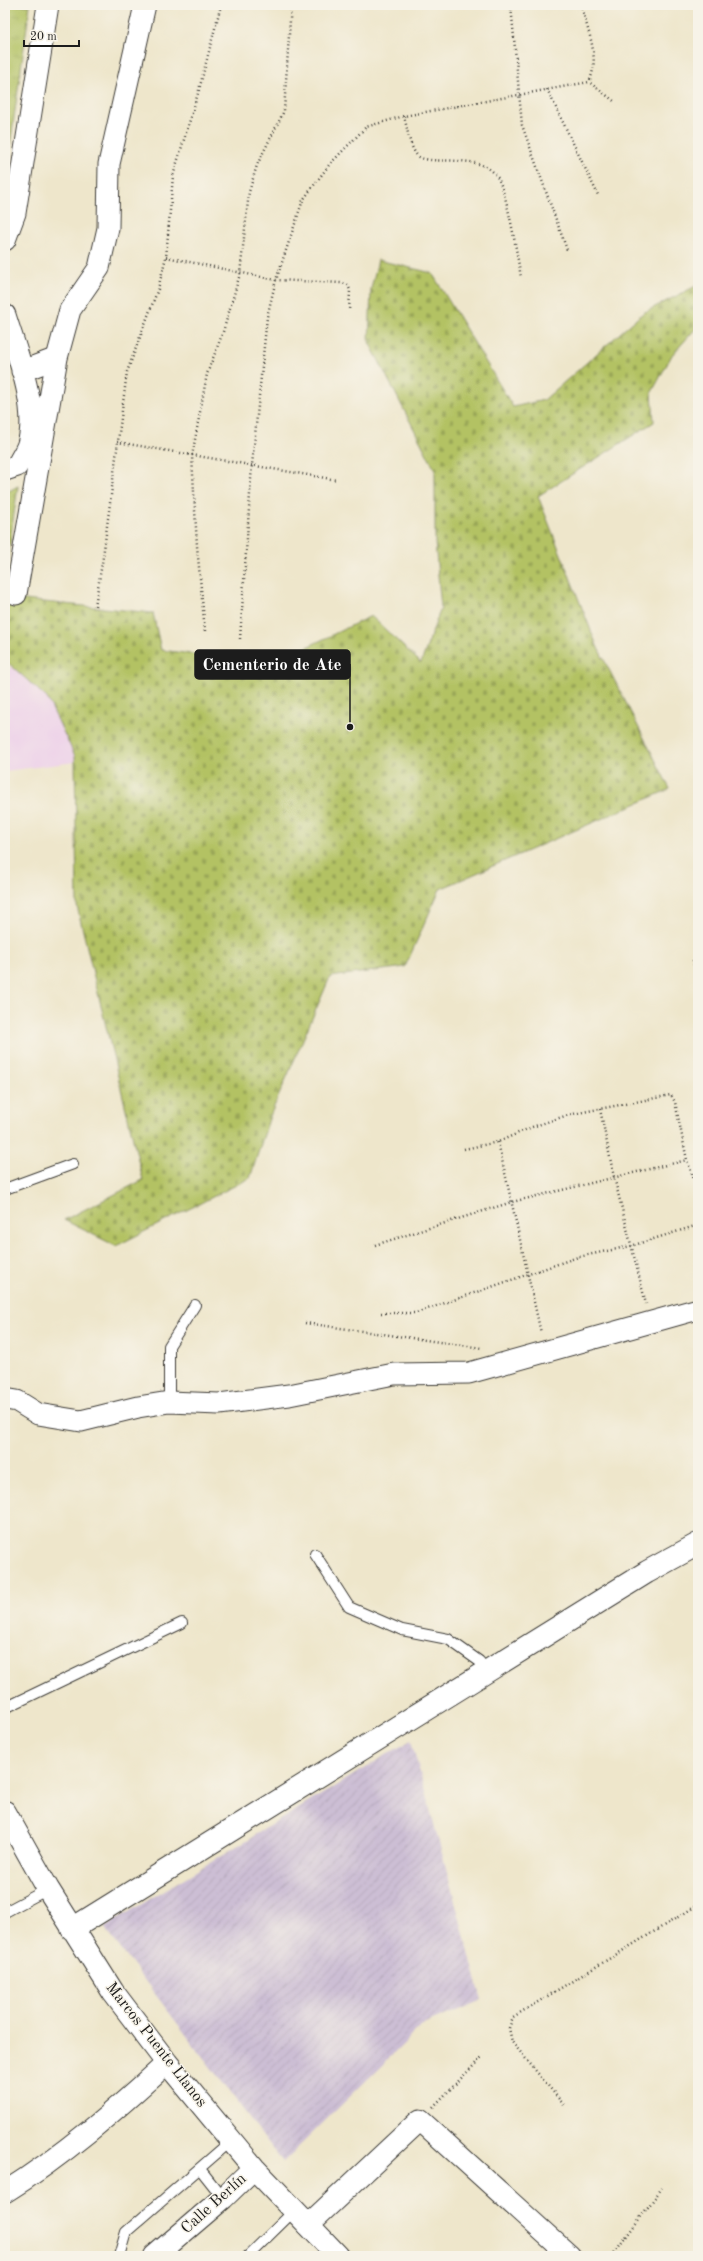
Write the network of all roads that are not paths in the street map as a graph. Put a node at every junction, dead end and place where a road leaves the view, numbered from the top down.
1 (48, 5) edge
2 (145, 5) edge
3 (5, 240) edge
4 (5, 315) edge
5 (57, 358) junction
6 (22, 371) junction
7 (5, 470) edge
8 (16, 594) dead end
9 (73, 1164) dead end
10 (5, 1190) edge
11 (195, 1305) dead end
12 (698, 1309) edge
13 (5, 1399) edge
14 (169, 1402) junction
15 (698, 1544) edge
16 (315, 1554) dead end
17 (182, 1623) dead end
18 (488, 1672) junction
19 (5, 1708) edge
20 (5, 1812) edge
21 (48, 1889) junction
22 (5, 1912) edge
23 (72, 1929) junction
24 (167, 2062) junction
25 (231, 2141) junction
26 (254, 2168) junction
27 (200, 2169) junction
28 (5, 2192) edge
29 (224, 2198) junction
30 (302, 2217) junction
31 (119, 2256) edge
32 (155, 2256) edge
33 (248, 2256) edge
34 (338, 2256) edge
35 (570, 2256) edge

1 - 3 street
2 - 5 street
4 - 6 street
5 - 6 street
5 - 8 street
6 - 7 street
9 - 10 lane
11 - 14 lane
12 - 14 street
13 - 14 street
15 - 18 street
16 - 18 lane
17 - 19 lane
18 - 23 street
20 - 21 street, Marcos Puente Llanos
21 - 22 lane
21 - 23 street, Marcos Puente Llanos
23 - 24 street, Marcos Puente Llanos
24 - 25 street, Marcos Puente Llanos
24 - 28 street
25 - 26 street, Marcos Puente Llanos
25 - 27 lane
26 - 29 street, Calle Berlín
26 - 30 street, Marcos Puente Llanos
27 - 29 lane
27 - 31 lane
29 - 32 street, Calle Berlín
30 - 33 lane
30 - 34 street, Marcos Puente Llanos
30 - 35 street

